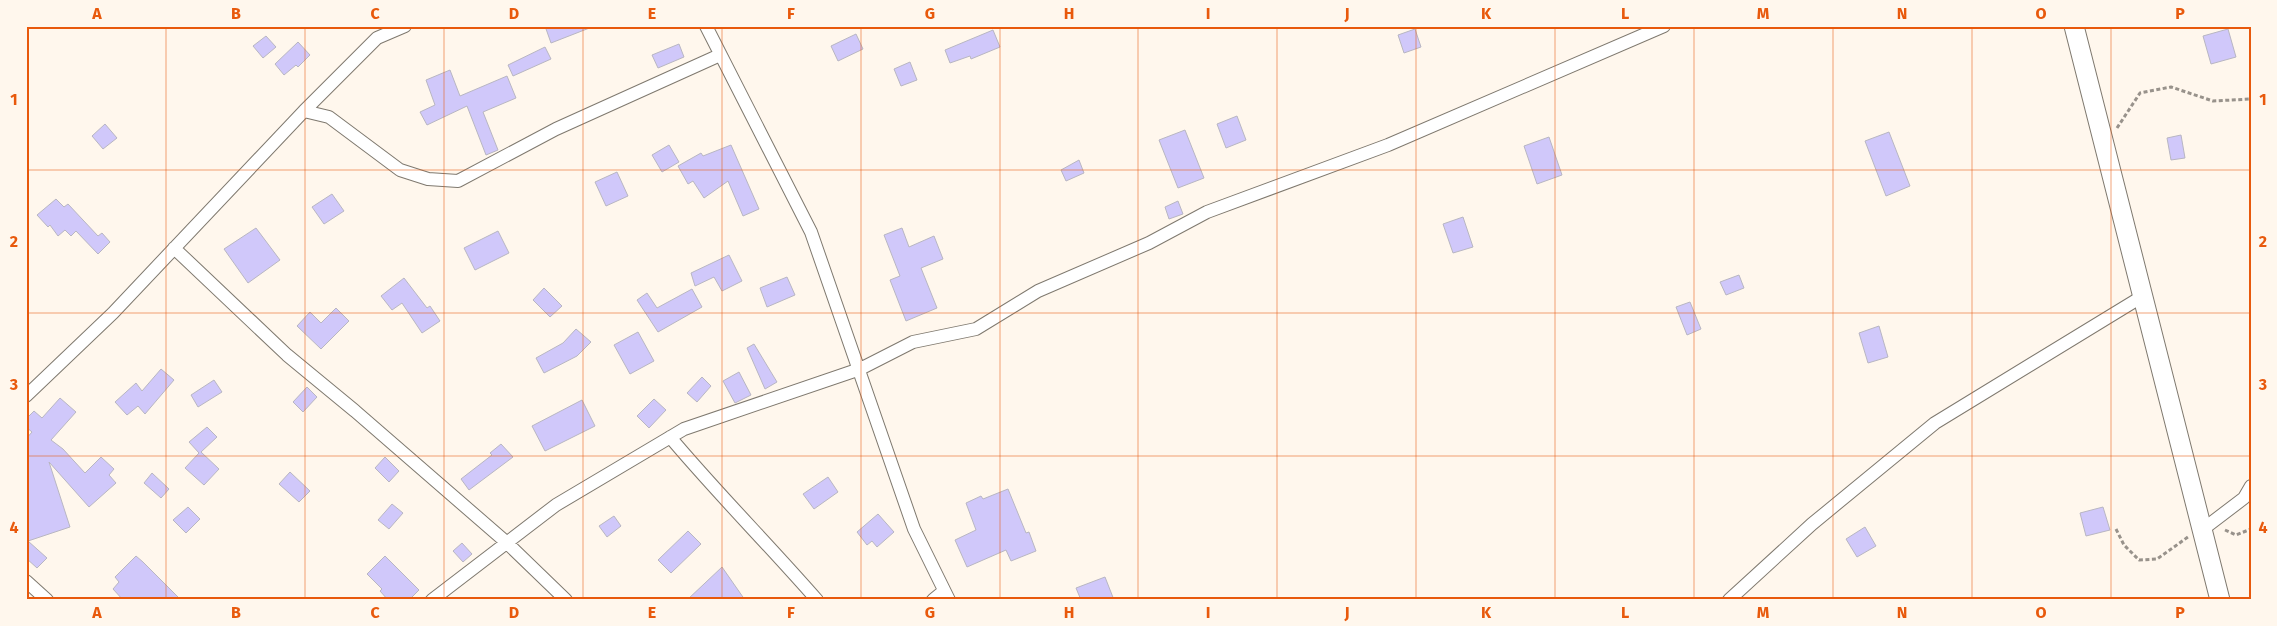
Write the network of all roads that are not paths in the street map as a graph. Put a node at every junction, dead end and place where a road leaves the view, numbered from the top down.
1 (405, 26) edge
2 (706, 26) edge
3 (1664, 26) edge
4 (2074, 26) edge
5 (720, 55) junction
6 (304, 112) junction
7 (174, 248) junction
8 (2143, 296) junction
9 (860, 370) junction
10 (26, 396) edge
11 (670, 437) junction
12 (2251, 486) edge
13 (2202, 530) junction
14 (506, 542) junction
15 (26, 581) edge
16 (946, 595) edge
17 (47, 600) edge
18 (432, 600) edge
19 (566, 600) edge
20 (817, 600) edge
21 (933, 600) edge
22 (1729, 600) edge
23 (2220, 600) edge

1 - 6 street
2 - 5 street
3 - 9 street
4 - 8 street
5 - 6 street
5 - 9 street
6 - 7 street
7 - 10 street
7 - 14 street
8 - 13 street
8 - 22 street
9 - 11 street
9 - 16 street
11 - 14 street
11 - 20 street
12 - 13 street
13 - 23 street
14 - 18 street
14 - 19 street
15 - 17 street
16 - 21 street

